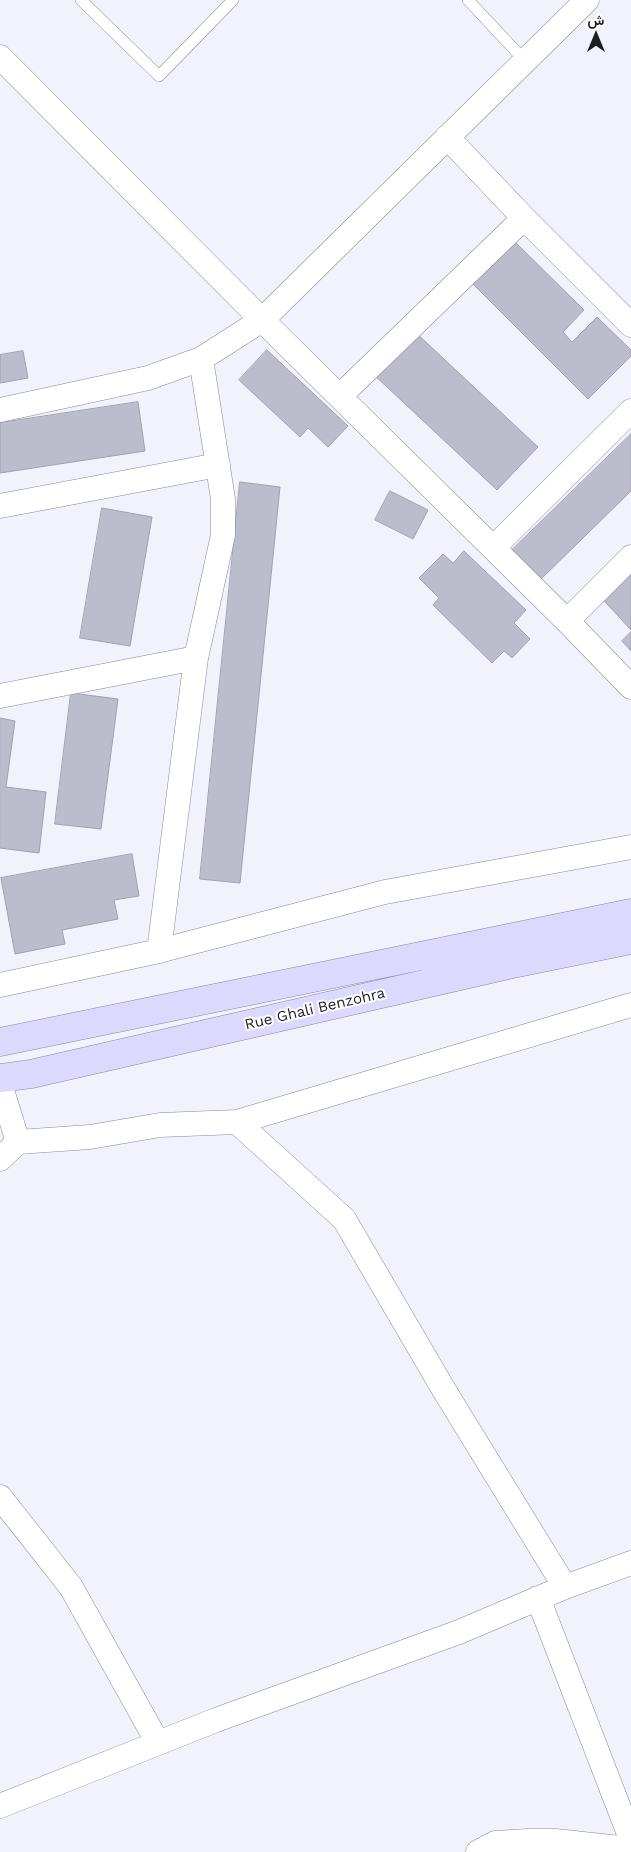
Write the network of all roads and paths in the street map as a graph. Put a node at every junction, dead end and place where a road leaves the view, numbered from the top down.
1 (81, 0) edge
2 (233, 0) edge
3 (468, 0) edge
4 (587, 0) edge
5 (0, 58) edge
6 (525, 61) junction
7 (447, 137) junction
8 (524, 218) junction
9 (262, 320) junction
10 (631, 325) edge
11 (201, 360) junction
12 (340, 396) junction
13 (0, 410) edge
14 (631, 411) edge
15 (218, 465) junction
16 (0, 506) edge
17 (493, 548) junction
18 (631, 557) edge
19 (567, 621) junction
20 (196, 658) junction
21 (631, 687) edge
22 (0, 696) edge
23 (631, 847) edge
24 (631, 913) edge
25 (631, 940) edge
26 (159, 951) junction
27 (0, 985) edge
28 (631, 1005) edge
29 (0, 1042) edge
30 (0, 1078) edge
31 (0, 1084) edge
32 (237, 1122) junction
33 (18, 1142) junction
34 (0, 1159) edge
35 (0, 1497) edge
36 (631, 1563) edge
37 (566, 1587) junction
38 (538, 1598) junction
39 (158, 1743) junction
40 (0, 1806) edge
41 (631, 1839) edge
42 (557, 1846) edge
43 (631, 1849) edge
44 (478, 1852) edge

1 - 2 lane
3 - 6 lane
4 - 6 street
5 - 9 street
6 - 7 street
7 - 8 street
7 - 9 street
8 - 10 street
8 - 12 street
9 - 11 street
9 - 12 street
11 - 13 street
11 - 15 street
12 - 17 street
14 - 17 street
15 - 16 street
15 - 20 street
17 - 19 street
18 - 19 street
19 - 21 street
20 - 22 street
20 - 26 street
23 - 26 street
24 - 29 main road, Rue Ghali Benzohra
25 - 30 main road, Rue Ghali Benzohra
26 - 27 street
28 - 32 street
31 - 33 street
32 - 33 street
32 - 37 street
33 - 34 street
35 - 39 street
36 - 37 street
37 - 38 street
38 - 39 street
38 - 41 street
39 - 40 street
42 - 43 street
42 - 44 street

